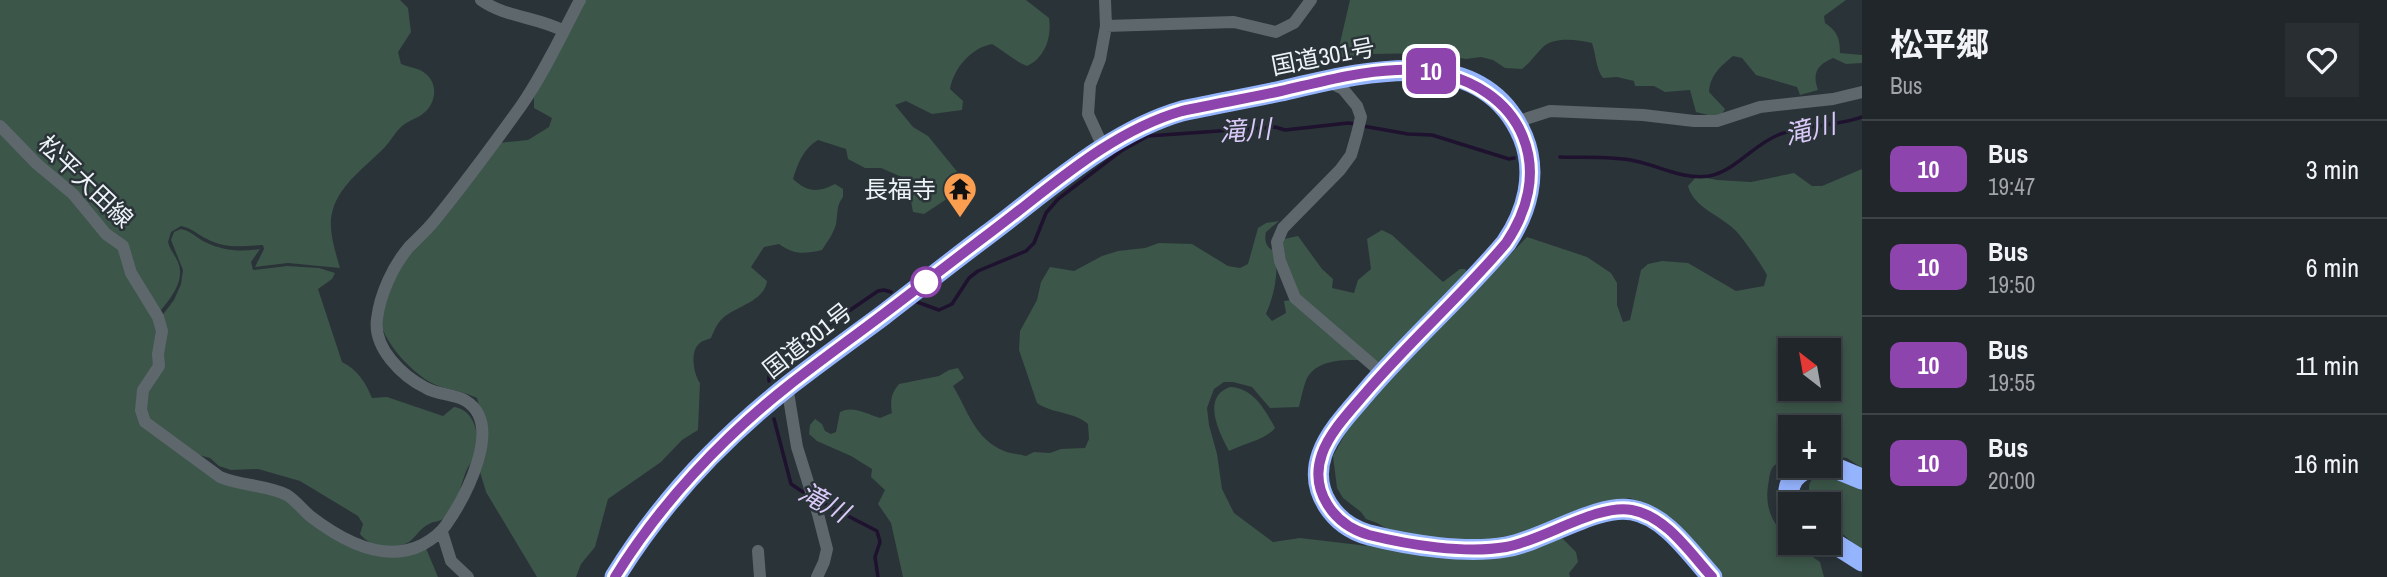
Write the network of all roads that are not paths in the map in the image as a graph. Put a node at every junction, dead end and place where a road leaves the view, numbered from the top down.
1 (481, 0) edge
2 (580, 0) edge
3 (1105, 0) edge
4 (1311, 0) edge
5 (1106, 26) junction
6 (564, 31) junction
7 (1326, 80) junction
8 (1862, 92) edge
9 (1516, 122) junction
10 (0, 126) edge
11 (1104, 149) junction
12 (1382, 373) junction
13 (787, 386) junction
14 (1841, 470) edge
15 (1862, 479) edge
16 (442, 532) junction
17 (1841, 548) edge
18 (758, 551) dead end
19 (1862, 561) edge
20 (464, 575) edge
21 (615, 577) edge
22 (760, 577) edge
23 (817, 577) edge
24 (1712, 577) edge

1 - 6 street
2 - 6 street
3 - 5 street
4 - 5 street
5 - 11 street
6 - 16 street
7 - 9 highway, 国道301号
7 - 11 highway, 国道301号
7 - 12 street
8 - 9 street
9 - 12 highway, 国道301号
10 - 16 street, 松平大田線
11 - 13 highway, 国道301号
12 - 24 highway, 国道301号
13 - 21 highway, 国道301号
13 - 23 street
14 - 15 highway
16 - 20 street
17 - 19 highway
18 - 22 street

